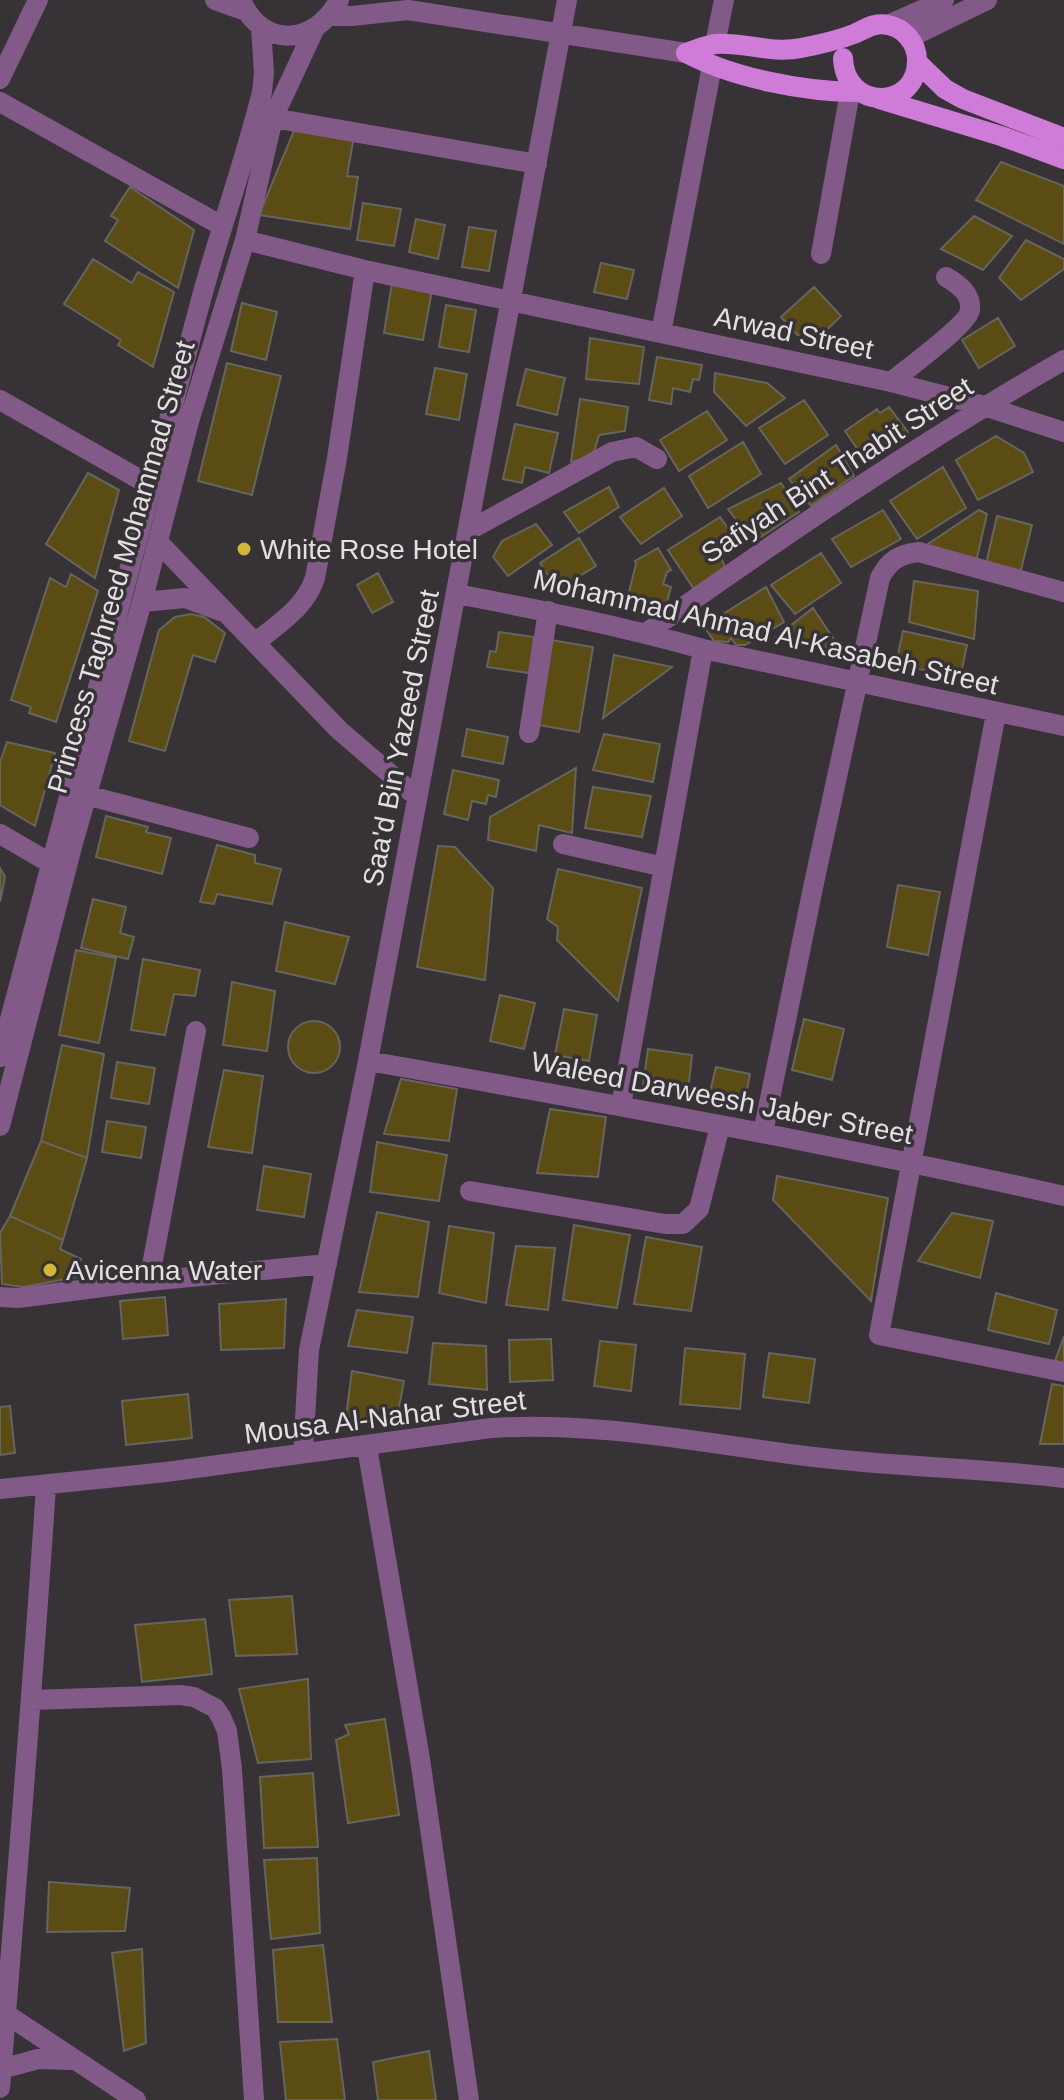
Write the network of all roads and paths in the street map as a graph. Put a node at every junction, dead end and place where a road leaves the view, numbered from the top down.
1 (38, 0) edge
2 (215, 0) edge
3 (567, 0) edge
4 (724, 0) edge
5 (944, 0) edge
6 (987, 0) edge
7 (403, 5) edge
8 (244, 6) edge
9 (335, 8) edge
10 (888, 25) junction
11 (261, 27) junction
12 (314, 30) junction
13 (561, 33) junction
14 (856, 33) junction
15 (909, 38) junction
16 (715, 44) junction
17 (686, 53) junction
18 (843, 58) joint
19 (917, 62) junction
20 (712, 66) junction
21 (0, 79) edge
22 (854, 92) junction
23 (879, 99) junction
24 (0, 102) edge
25 (273, 118) junction
26 (1064, 138) edge
27 (1064, 159) edge
28 (537, 164) junction
29 (222, 226) junction
30 (245, 240) junction
31 (821, 254) dead end
32 (365, 270) junction
33 (946, 277) dead end
34 (510, 301) junction
35 (661, 333) junction
36 (1064, 360) edge
37 (891, 382) junction
38 (0, 400) edge
39 (984, 406) junction
40 (1064, 432) edge
41 (657, 459) dead end
42 (153, 487) junction
43 (468, 531) junction
44 (158, 542) junction
45 (1064, 592) edge
46 (457, 594) junction
47 (142, 602) junction
48 (548, 611) junction
49 (229, 614) junction
50 (646, 633) junction
51 (255, 643) junction
52 (703, 649) junction
53 (859, 683) junction
54 (996, 713) junction
55 (1064, 726) edge
56 (529, 733) dead end
57 (86, 795) junction
58 (417, 797) junction
59 (0, 834) edge
60 (249, 838) dead end
61 (563, 844) dead end
62 (50, 863) junction
63 (664, 867) junction
64 (196, 1031) dead end
65 (0, 1057) edge
66 (368, 1061) junction
67 (621, 1106) junction
68 (0, 1126) edge
69 (720, 1126) junction
70 (763, 1133) junction
71 (911, 1162) junction
72 (470, 1191) dead end
73 (1064, 1196) edge
74 (327, 1264) junction
75 (149, 1281) junction
76 (0, 1297) edge
77 (1064, 1372) edge
78 (367, 1447) junction
79 (303, 1453) junction
80 (1064, 1478) edge
81 (46, 1486) junction
82 (0, 1489) edge
83 (32, 1700) junction
84 (6, 1944) edge
85 (2, 2012) edge
86 (75, 2060) junction
87 (1, 2079) edge
88 (136, 2100) edge
89 (254, 2100) edge
90 (469, 2100) edge

1 - 21 street
2 - 8 street
3 - 13 street, Saa'd Bin Yazeed Street
4 - 16 street
5 - 10 street
6 - 15 street
7 - 9 street
7 - 13 street
8 - 11 street
9 - 12 street
10 - 14 main road
10 - 15 main road
11 - 12 street
11 - 29 street, Princess Taghreed Mohammad Street
12 - 25 street, Princess Taghreed Mohammad Street
13 - 17 street
13 - 28 street, Saa'd Bin Yazeed Street
14 - 16 main road
14 - 18 street
15 - 19 main road
16 - 17 main road
17 - 20 main road
18 - 22 main road
19 - 23 main road
19 - 26 main road
20 - 22 main road
20 - 35 street
22 - 23 main road
22 - 31 street
23 - 27 main road
24 - 29 street
25 - 28 street
25 - 30 street, Princess Taghreed Mohammad Street
28 - 34 street, Saa'd Bin Yazeed Street
29 - 42 street, Princess Taghreed Mohammad Street
30 - 32 street, Arwad Street
30 - 44 street, Princess Taghreed Mohammad Street
32 - 34 street, Arwad Street
32 - 51 street
33 - 37 street
34 - 35 street, Arwad Street
34 - 43 street, Saa'd Bin Yazeed Street
35 - 37 street, Arwad Street
36 - 39 street, Safiyah Bint Thabit Street
37 - 39 street, Arwad Street
38 - 42 street
39 - 40 street, Arwad Street
39 - 50 street, Safiyah Bint Thabit Street
41 - 43 street
42 - 62 street, Princess Taghreed Mohammad Street
43 - 46 street, Saa'd Bin Yazeed Street
44 - 47 street, Princess Taghreed Mohammad Street
44 - 49 street
45 - 53 street
46 - 48 street, Mohammad Ahmad Al-Kasabeh Street
46 - 58 street, Saa'd Bin Yazeed Street
47 - 49 street
47 - 57 street, Princess Taghreed Mohammad Street
48 - 50 street, Mohammad Ahmad Al-Kasabeh Street
48 - 56 street
49 - 51 street
50 - 52 street, Mohammad Ahmad Al-Kasabeh Street
51 - 58 street
52 - 53 street, Mohammad Ahmad Al-Kasabeh Street
52 - 63 street
53 - 54 street, Mohammad Ahmad Al-Kasabeh Street
53 - 70 street
54 - 55 street, Mohammad Ahmad Al-Kasabeh Street
54 - 71 street
57 - 60 street
57 - 68 street, Princess Taghreed Mohammad Street
58 - 66 street, Saa'd Bin Yazeed Street
59 - 62 street
61 - 63 street
62 - 65 street, Princess Taghreed Mohammad Street
63 - 67 street
64 - 75 street
66 - 67 street, Waleed Darweesh Jaber Street
66 - 74 street, Saa'd Bin Yazeed Street
67 - 69 street, Waleed Darweesh Jaber Street
69 - 70 street, Waleed Darweesh Jaber Street
69 - 72 street
70 - 71 street, Waleed Darweesh Jaber Street
71 - 73 street, Waleed Darweesh Jaber Street
71 - 77 street
74 - 75 street
74 - 79 street, Saa'd Bin Yazeed Street
75 - 76 street
78 - 79 street, Mousa Al-Nahar Street
78 - 80 street, Mousa Al-Nahar Street
78 - 90 street
79 - 81 street, Mousa Al-Nahar Street
81 - 82 street, Mousa Al-Nahar Street
81 - 83 street
83 - 84 street
83 - 89 street
84 - 85 street
85 - 86 street
85 - 87 street
86 - 87 street
86 - 88 street

